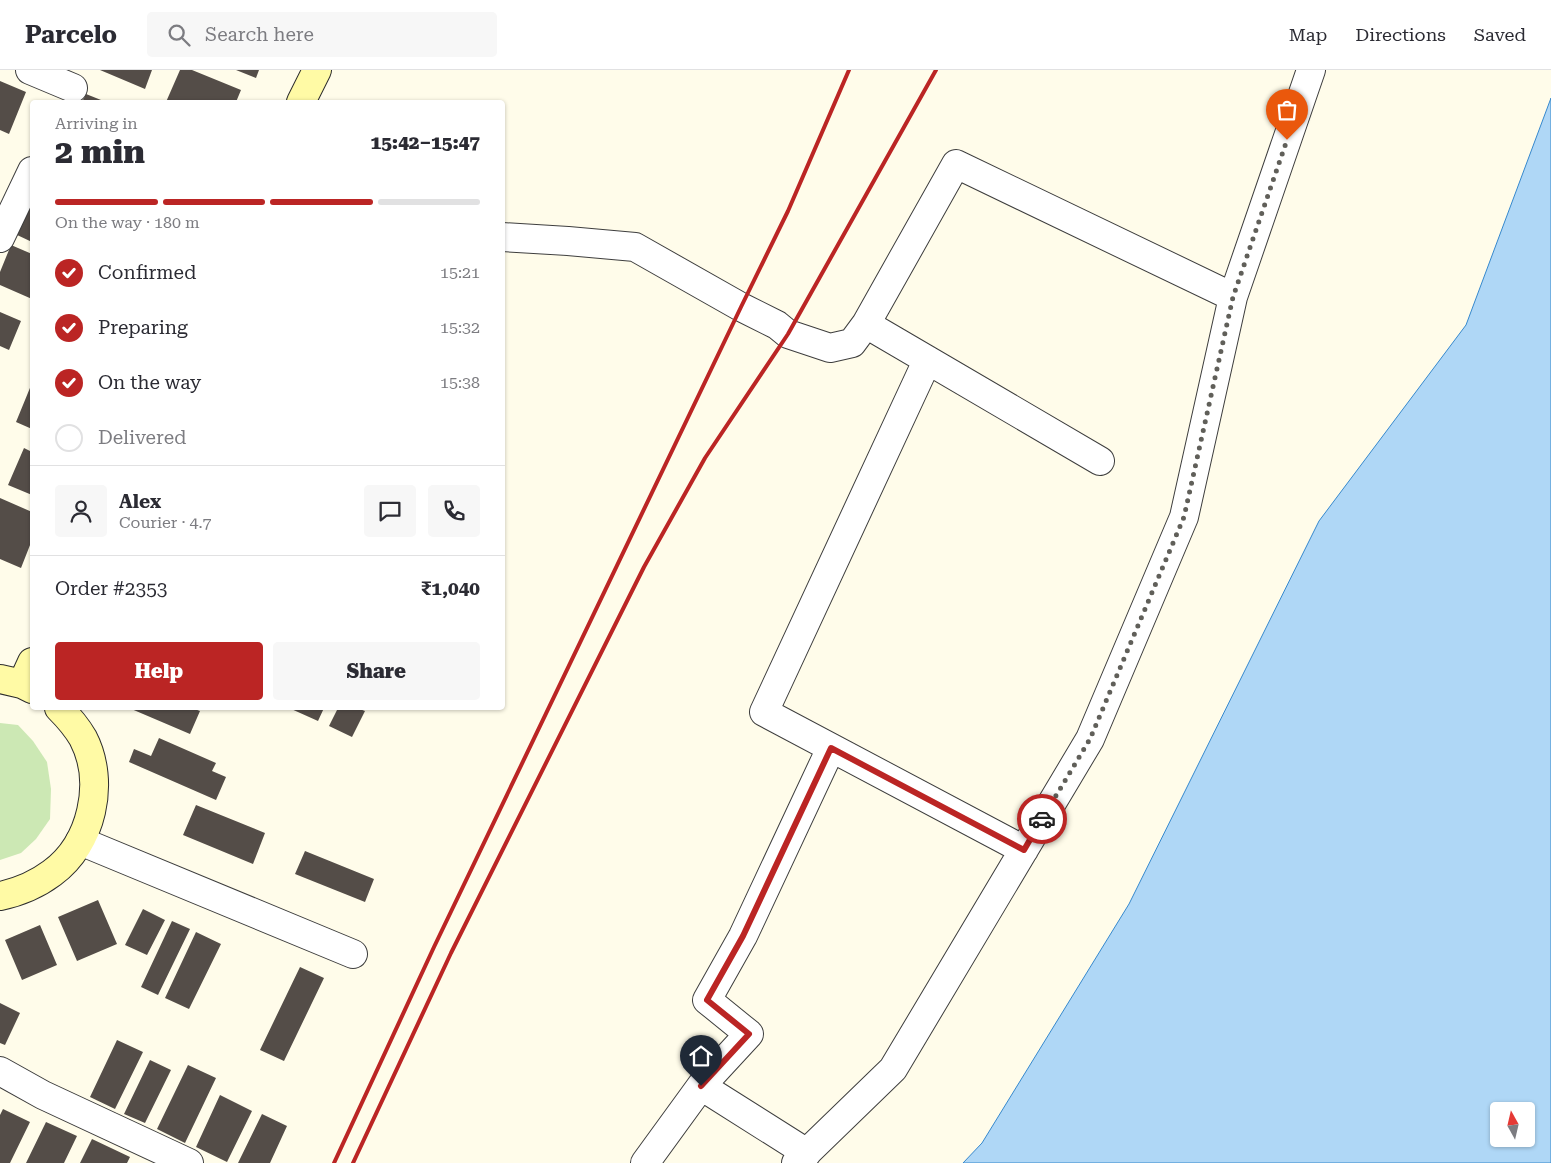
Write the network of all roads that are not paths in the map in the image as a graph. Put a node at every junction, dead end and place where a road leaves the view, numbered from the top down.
1 (30, 70) edge
2 (317, 70) edge
3 (1311, 70) edge
4 (73, 87) edge
5 (302, 100) edge
6 (30, 175) edge
7 (505, 237) edge
8 (0, 238) edge
9 (1233, 297) junction
10 (866, 324) junction
11 (927, 361) junction
12 (1100, 461) dead end
13 (62, 710) edge
14 (831, 748) junction
15 (80, 841) junction
16 (1024, 850) junction
17 (0, 896) edge
18 (353, 954) dead end
19 (1, 1074) edge
20 (701, 1086) junction
21 (802, 1158) edge
22 (189, 1163) edge
23 (645, 1163) edge

1 - 4 street
2 - 5 street
3 - 9 street
6 - 8 street
7 - 10 street
9 - 10 street
9 - 16 street
10 - 11 street
11 - 12 street
11 - 14 street
13 - 15 street
14 - 16 street
14 - 20 street
15 - 17 street
15 - 18 street
16 - 21 street
19 - 22 street
20 - 21 street
20 - 23 street

